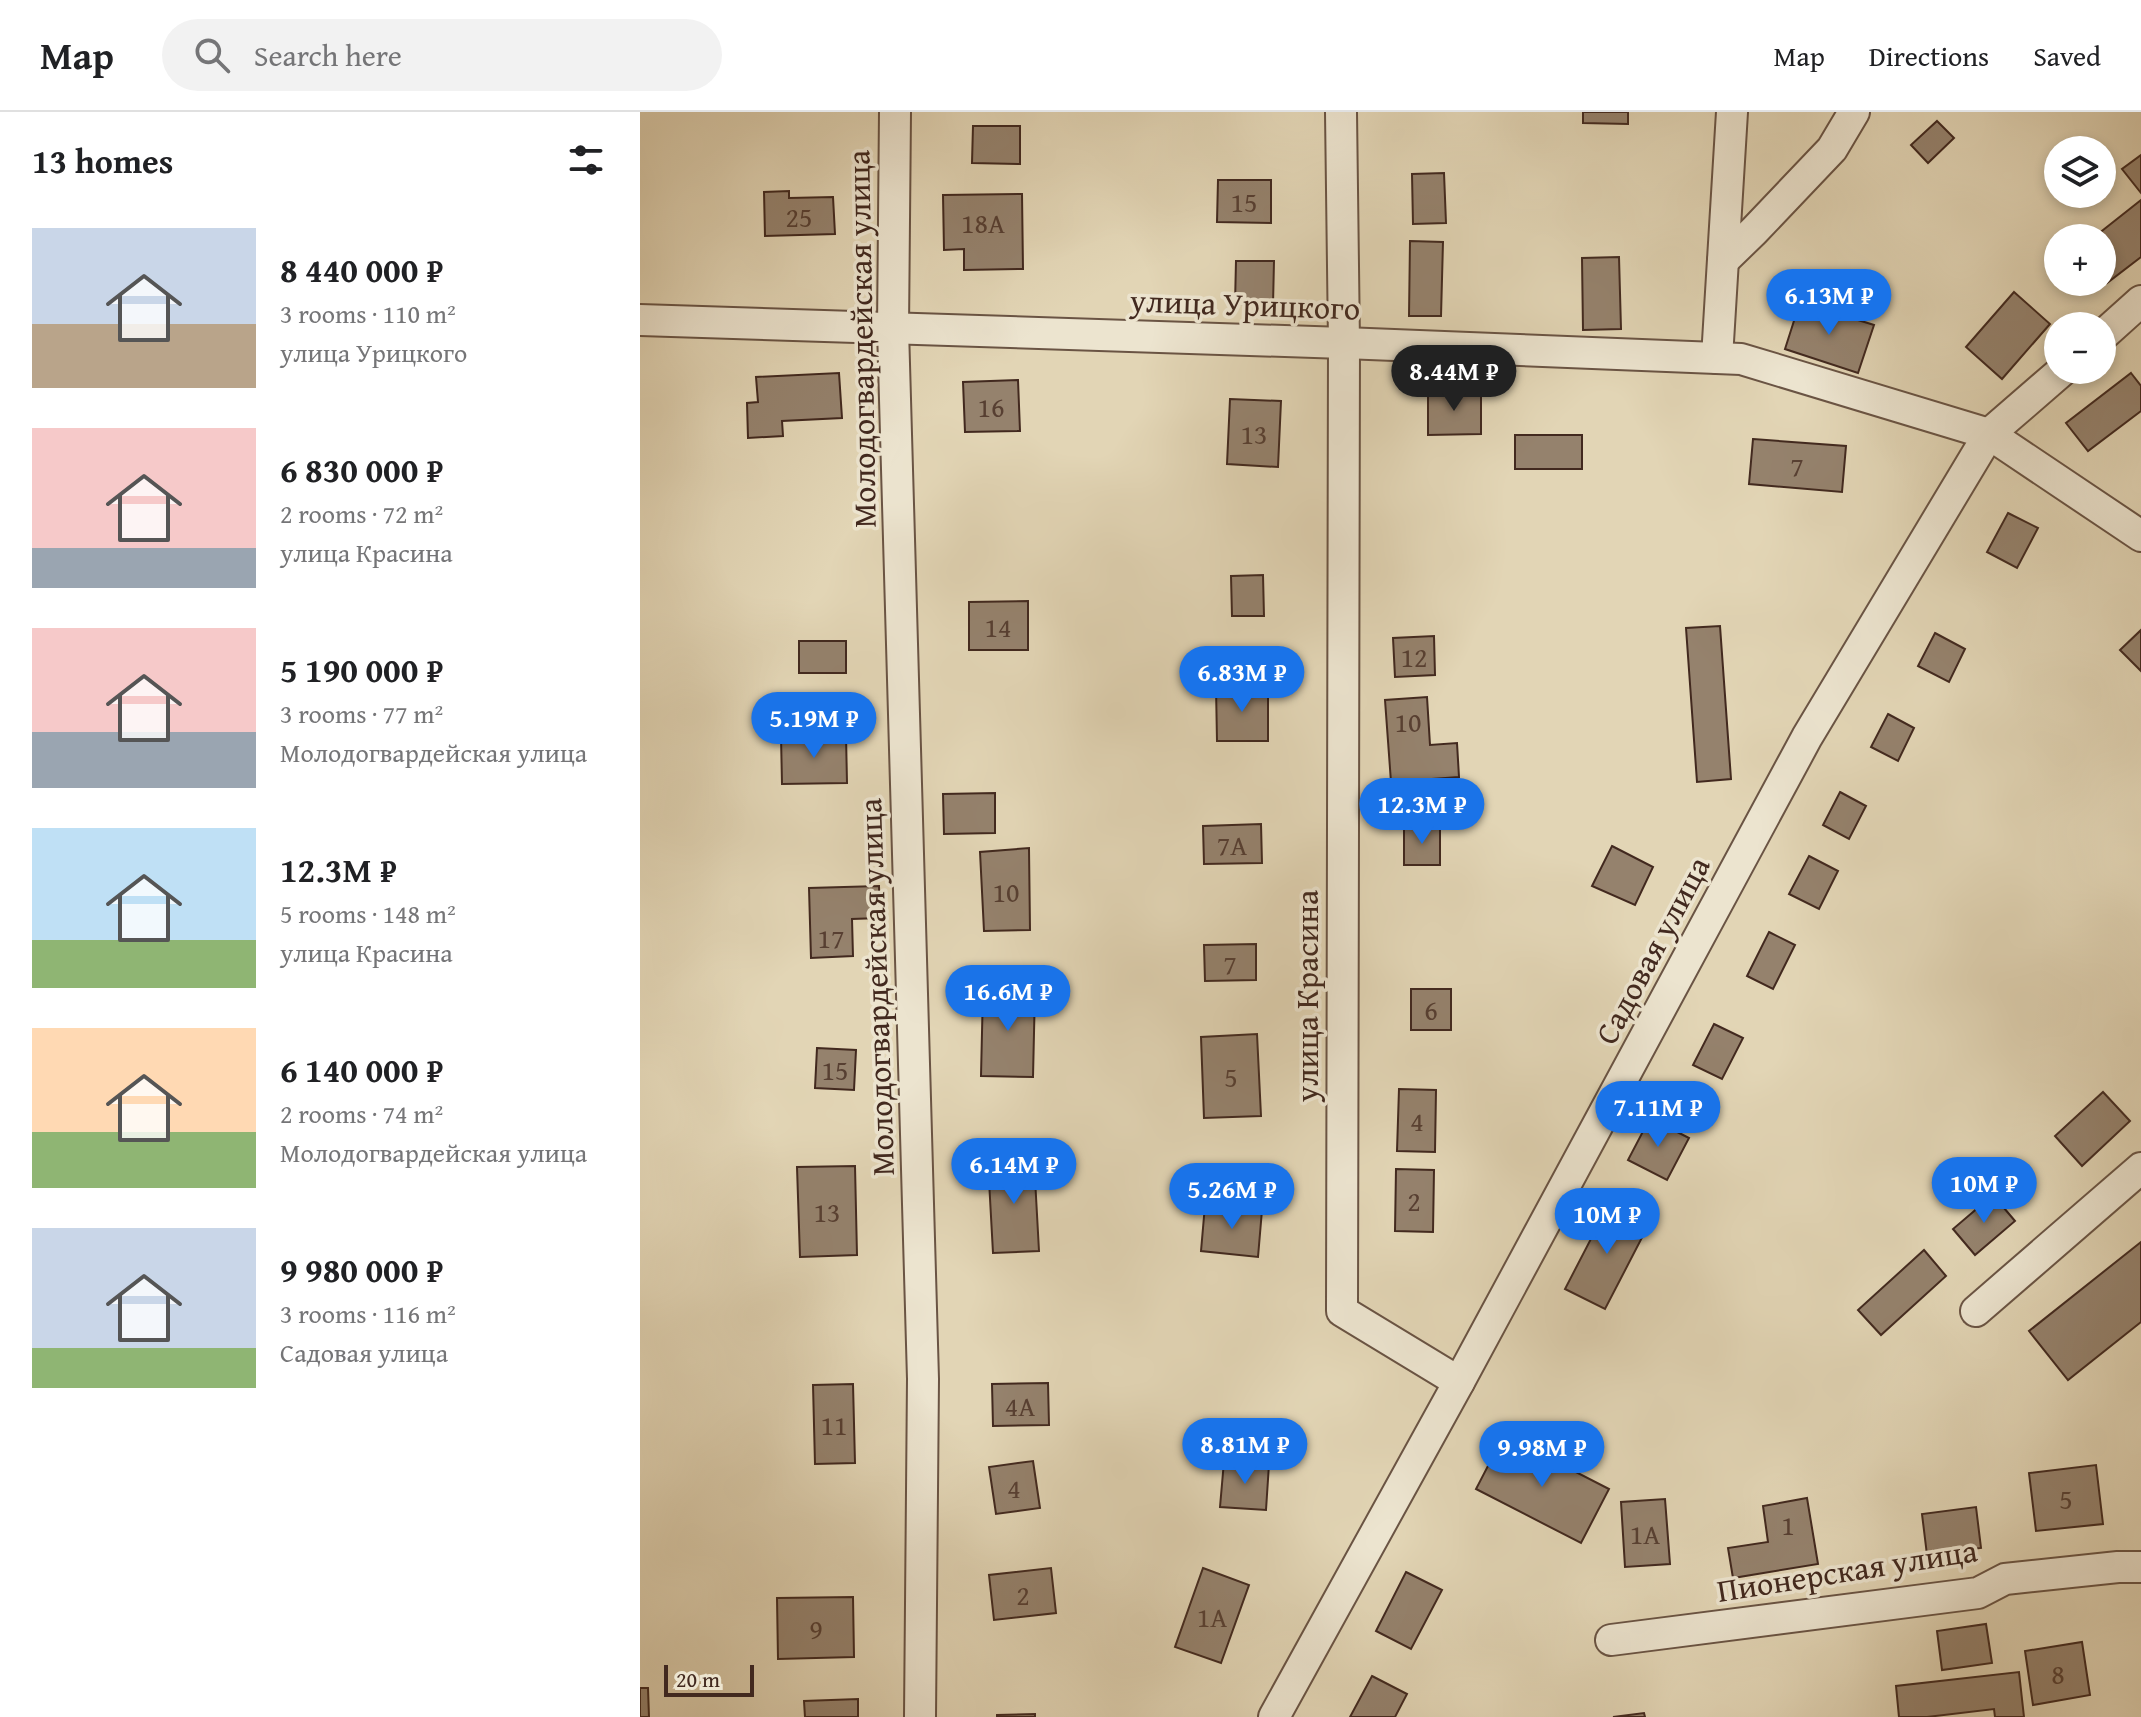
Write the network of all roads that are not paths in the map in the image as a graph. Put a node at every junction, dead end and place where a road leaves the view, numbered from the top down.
1 (895, 112) edge
2 (1341, 112) edge
3 (1732, 112) edge
4 (1854, 112) edge
5 (1723, 261) junction
6 (2141, 301) edge
7 (640, 320) edge
8 (2116, 323) edge
9 (893, 329) junction
10 (1344, 343) junction
11 (1717, 358) junction
12 (2047, 384) edge
13 (1989, 434) junction
14 (2141, 536) edge
15 (2141, 1168) edge
16 (1976, 1311) dead end
17 (1459, 1382) junction
18 (2141, 1567) edge
19 (1611, 1640) dead end
20 (920, 1717) edge
21 (1274, 1717) edge

1 - 9 street, Молодогвардейская улица
2 - 10 street, улица Красина
3 - 5 street
4 - 5 street
5 - 11 street
6 - 8 street
7 - 9 street, улица Урицкого
9 - 10 street, улица Урицкого
9 - 20 street, Молодогвардейская улица
10 - 11 street, улица Урицкого
10 - 17 street, улица Красина
11 - 13 street, улица Урицкого
12 - 13 street, Садовая улица
13 - 14 street, улица Урицкого
13 - 17 street, Садовая улица
15 - 16 street
17 - 21 street, Садовая улица
18 - 19 street, Пионерская улица

